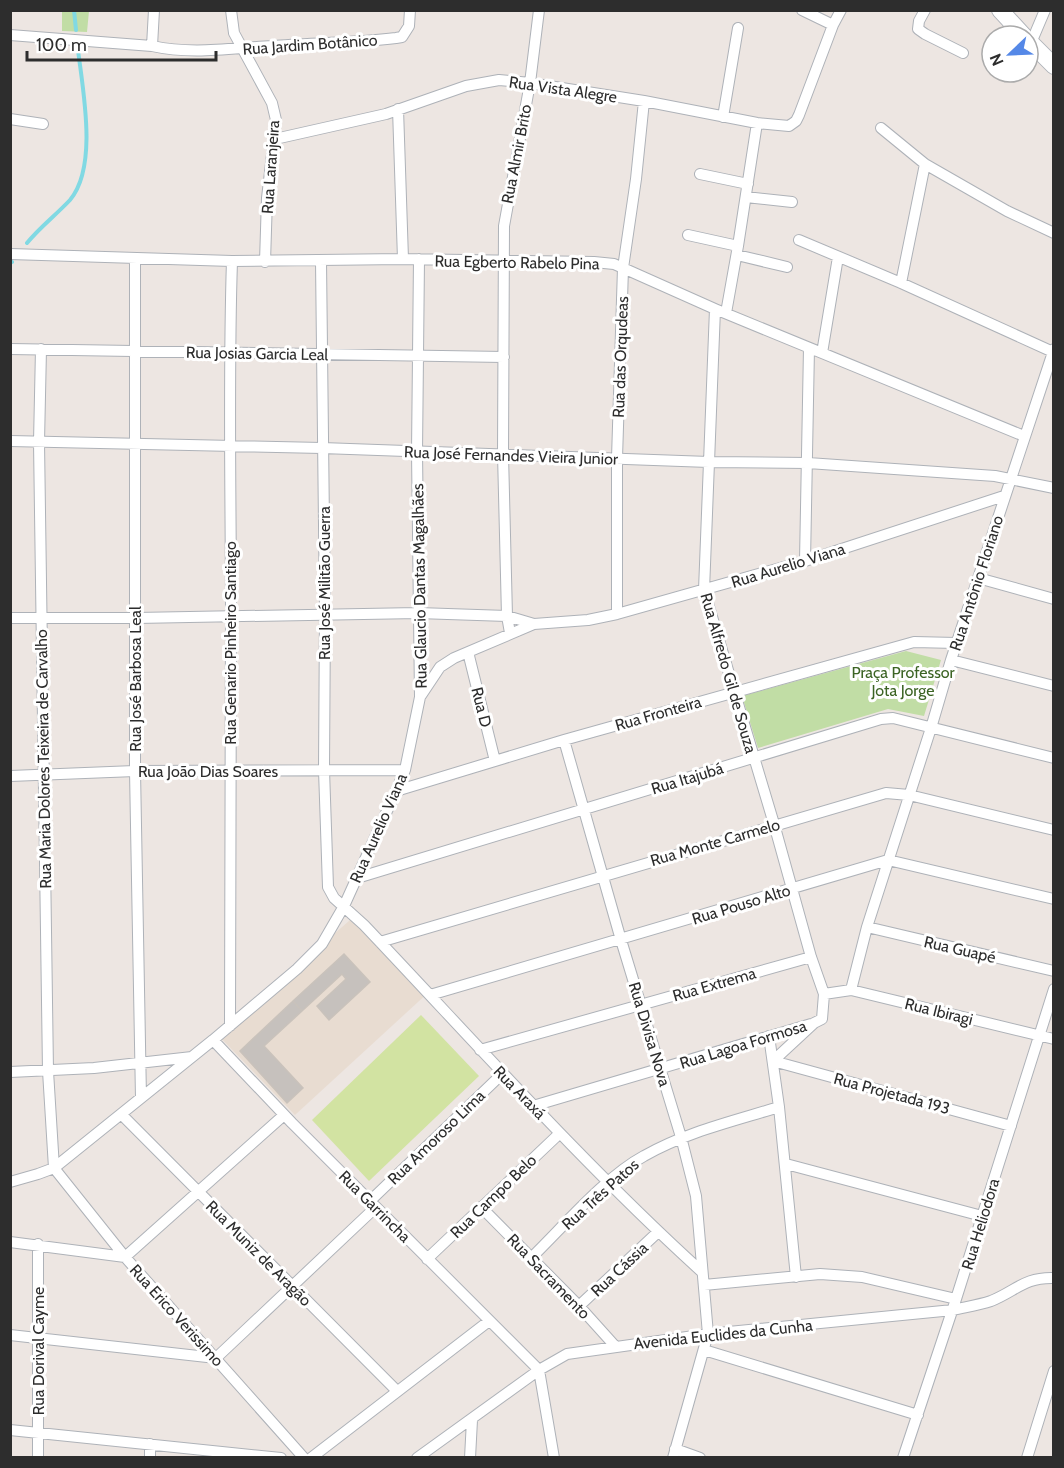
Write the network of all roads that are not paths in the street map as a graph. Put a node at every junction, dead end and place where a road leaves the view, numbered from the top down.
1 (154, 10) edge
2 (231, 10) edge
3 (410, 10) edge
4 (538, 10) edge
5 (802, 10) edge
6 (841, 10) edge
7 (924, 10) edge
8 (1000, 10) edge
9 (1045, 10) edge
10 (1013, 24) edge
11 (1037, 24) edge
12 (833, 25) junction
13 (738, 28) dead end
14 (10, 35) edge
15 (152, 46) junction
16 (242, 48) junction
17 (1040, 52) edge
18 (963, 53) dead end
19 (1053, 66) edge
20 (530, 82) junction
21 (644, 101) junction
22 (398, 109) junction
23 (723, 117) junction
24 (10, 119) edge
25 (757, 123) junction
26 (43, 124) dead end
27 (881, 128) dead end
28 (275, 139) junction
29 (925, 164) junction
30 (700, 174) dead end
31 (748, 184) junction
32 (746, 197) junction
33 (792, 202) dead end
34 (1053, 233) edge
35 (688, 235) dead end
36 (799, 240) dead end
37 (738, 250) junction
38 (10, 254) edge
39 (838, 257) junction
40 (135, 259) junction
41 (403, 259) junction
42 (419, 259) junction
43 (232, 261) junction
44 (321, 261) junction
45 (504, 261) junction
46 (265, 262) junction
47 (787, 267) dead end
48 (623, 268) junction
49 (900, 283) junction
50 (715, 309) junction
51 (726, 313) junction
52 (809, 348) junction
53 (10, 349) edge
54 (41, 349) junction
55 (1053, 350) edge
56 (135, 351) junction
57 (229, 353) junction
58 (322, 353) junction
59 (822, 353) junction
60 (418, 355) junction
61 (504, 357) junction
62 (1048, 380) edge
63 (1024, 436) junction
64 (10, 441) edge
65 (39, 442) junction
66 (134, 446) junction
67 (229, 448) junction
68 (322, 448) junction
69 (417, 452) junction
70 (502, 454) junction
71 (617, 458) junction
72 (709, 462) junction
73 (808, 463) junction
74 (1011, 478) junction
75 (1053, 488) edge
76 (1004, 496) junction
77 (805, 561) junction
78 (978, 578) junction
79 (704, 590) junction
80 (1053, 599) edge
81 (325, 613) junction
82 (418, 613) junction
83 (617, 614) junction
84 (231, 615) junction
85 (507, 616) junction
86 (10, 618) edge
87 (41, 618) junction
88 (136, 618) junction
89 (534, 624) junction
90 (510, 633) junction
91 (956, 643) junction
92 (468, 652) junction
93 (951, 660) junction
94 (1053, 686) edge
95 (734, 692) junction
96 (420, 697) junction
97 (932, 728) junction
98 (564, 740) junction
99 (753, 757) junction
100 (1053, 758) edge
101 (495, 761) junction
102 (324, 770) junction
103 (405, 770) junction
104 (135, 771) junction
105 (229, 771) junction
106 (44, 775) junction
107 (10, 776) edge
108 (396, 791) junction
109 (909, 795) junction
110 (584, 810) junction
111 (774, 824) junction
112 (1053, 830) edge
113 (888, 860) junction
114 (603, 875) junction
115 (357, 878) junction
116 (791, 888) junction
117 (1053, 899) edge
118 (341, 904) junction
119 (867, 927) junction
120 (621, 940) junction
121 (380, 942) junction
122 (811, 957) junction
123 (1053, 971) edge
124 (1053, 988) edge
125 (850, 990) junction
126 (824, 994) junction
127 (430, 995) junction
128 (642, 1005) junction
129 (814, 1023) junction
130 (230, 1026) junction
131 (769, 1036) junction
132 (1040, 1036) junction
133 (1053, 1039) edge
134 (213, 1040) junction
135 (480, 1050) junction
136 (192, 1057) junction
137 (772, 1061) junction
138 (140, 1062) junction
139 (661, 1069) junction
140 (48, 1071) junction
141 (10, 1072) edge
142 (502, 1074) junction
143 (141, 1098) junction
144 (533, 1106) junction
145 (779, 1107) junction
146 (121, 1114) junction
147 (284, 1115) junction
148 (1011, 1125) junction
149 (559, 1134) junction
150 (681, 1137) junction
151 (786, 1164) junction
152 (54, 1168) junction
153 (10, 1182) edge
154 (609, 1182) junction
155 (198, 1192) junction
156 (373, 1204) junction
157 (481, 1207) junction
158 (982, 1216) junction
159 (658, 1232) junction
160 (10, 1242) edge
161 (38, 1244) junction
162 (125, 1257) junction
163 (531, 1258) junction
164 (428, 1259) junction
165 (702, 1272) junction
166 (796, 1277) junction
167 (1053, 1278) edge
168 (704, 1285) junction
169 (292, 1286) junction
170 (955, 1305) junction
171 (579, 1306) junction
172 (489, 1321) junction
173 (708, 1334) junction
174 (10, 1335) edge
175 (38, 1337) junction
176 (615, 1346) junction
177 (704, 1350) junction
178 (216, 1358) junction
179 (539, 1370) junction
180 (1053, 1371) edge
181 (397, 1391) junction
182 (918, 1415) junction
183 (472, 1420) junction
184 (10, 1430) edge
185 (38, 1433) junction
186 (150, 1444) junction
187 (674, 1453) edge
188 (38, 1458) edge
189 (150, 1458) edge
190 (281, 1458) edge
191 (304, 1458) edge
192 (310, 1458) edge
193 (417, 1458) edge
194 (470, 1458) edge
195 (554, 1458) edge
196 (700, 1458) edge
197 (903, 1458) edge
198 (1027, 1458) edge

1 - 15 street
2 - 16 street, Rua Laranjeira
3 - 16 street, Rua Jardim Botânico
4 - 20 street, Rua Almir Brito
5 - 12 street
6 - 12 street
7 - 18 street
8 - 10 street
9 - 11 street
12 - 25 street, Rua Vista Alegre
13 - 23 street
14 - 15 street, Rua Jardim Botânico
15 - 16 street, Rua Jardim Botânico
16 - 28 street, Rua Laranjeira
17 - 19 street
20 - 21 street, Rua Vista Alegre
20 - 22 street, Rua Vista Alegre
20 - 45 street, Rua Almir Brito
21 - 23 street, Rua Vista Alegre
21 - 48 street, Rua das Orqudeas
22 - 28 street, Rua Vista Alegre
22 - 41 street
23 - 25 street, Rua Vista Alegre
24 - 26 street
25 - 31 street
27 - 29 street
28 - 46 street, Rua Laranjeira
29 - 34 street
29 - 49 street
30 - 31 street
31 - 32 street
32 - 33 street
32 - 37 street
35 - 37 street
36 - 39 street
37 - 47 street
37 - 51 street
38 - 40 street, Rua Egberto Rabelo Pina
39 - 49 street
39 - 59 street
40 - 43 street, Rua Egberto Rabelo Pina
40 - 56 street, Rua José Barbosa Leal
41 - 42 street, Rua Egberto Rabelo Pina
41 - 44 street, Rua Egberto Rabelo Pina
42 - 45 street, Rua Egberto Rabelo Pina
42 - 60 street, Rua Glaucio Dantas Magalhães
43 - 46 street, Rua Egberto Rabelo Pina
43 - 57 street, Rua Genario Pinheiro Santiago
44 - 46 street, Rua Egberto Rabelo Pina
44 - 58 street, Rua José Militão Guerra
45 - 48 street, Rua Egberto Rabelo Pina
45 - 61 street, Rua Almir Brito
48 - 50 street, Rua Egberto Rabelo Pina
48 - 71 street, Rua das Orqudeas
49 - 55 street
50 - 51 street, Rua Egberto Rabelo Pina
50 - 72 street, Rua Alfredo Gil de Souza
51 - 52 street, Rua Egberto Rabelo Pina
52 - 59 street, Rua Egberto Rabelo Pina
52 - 73 street
53 - 54 street, Rua Josias Garcia Leal
54 - 56 street, Rua Josias Garcia Leal
54 - 65 street, Rua Maria Dolores Teixeira de Carvalho
55 - 62 street, Rua Antônio Floriano
56 - 57 street, Rua Josias Garcia Leal
56 - 66 street, Rua José Barbosa Leal
57 - 58 street, Rua Josias Garcia Leal
57 - 67 street, Rua Genario Pinheiro Santiago
58 - 60 street, Rua Josias Garcia Leal
58 - 68 street, Rua José Militão Guerra
59 - 63 street, Rua Egberto Rabelo Pina
60 - 61 street, Rua Josias Garcia Leal
60 - 69 street, Rua Glaucio Dantas Magalhães
61 - 70 street, Rua Almir Brito
62 - 63 street, Rua Antônio Floriano
63 - 74 street, Rua Antônio Floriano
64 - 65 street, Rua José Fernandes Vieira Junior
65 - 66 street, Rua José Fernandes Vieira Junior
65 - 87 street, Rua Maria Dolores Teixeira de Carvalho
66 - 67 street, Rua José Fernandes Vieira Junior
66 - 88 street, Rua José Barbosa Leal
67 - 68 street, Rua José Fernandes Vieira Junior
67 - 84 street, Rua Genario Pinheiro Santiago
68 - 69 street, Rua José Fernandes Vieira Junior
68 - 81 street, Rua José Militão Guerra
69 - 70 street, Rua José Fernandes Vieira Junior
69 - 82 street, Rua Glaucio Dantas Magalhães
70 - 71 street, Rua José Fernandes Vieira Junior
70 - 85 street, Rua Almir Brito
71 - 72 street, Rua José Fernandes Vieira Junior
71 - 83 street, Rua das Orqudeas
72 - 73 street, Rua José Fernandes Vieira Junior
72 - 79 street, Rua Alfredo Gil de Souza
73 - 74 street, Rua José Fernandes Vieira Junior
73 - 77 street
74 - 75 street, Rua José Fernandes Vieira Junior
74 - 76 street, Rua Antônio Floriano
76 - 77 street, Rua Aurelio Viana
76 - 78 street, Rua Antônio Floriano
77 - 79 street, Rua Aurelio Viana
78 - 80 street
78 - 91 street, Rua Antônio Floriano
79 - 83 street, Rua Aurelio Viana
79 - 95 street, Rua Alfredo Gil de Souza
81 - 82 street
81 - 84 street
81 - 102 street, Rua José Militão Guerra
82 - 85 street
82 - 96 street, Rua Glaucio Dantas Magalhães
83 - 89 street, Rua Aurelio Viana
84 - 88 street
84 - 105 street, Rua Genario Pinheiro Santiago
85 - 89 street
85 - 90 street, Rua Almir Brito
86 - 87 street
87 - 88 street
87 - 106 street, Rua Maria Dolores Teixeira de Carvalho
88 - 104 street, Rua José Barbosa Leal
89 - 90 street, Rua Aurelio Viana
90 - 92 street, Rua Aurelio Viana
91 - 93 street, Rua Antônio Floriano
91 - 95 street, Rua Fronteira
92 - 96 street, Rua Aurelio Viana
92 - 101 street, Rua D
93 - 94 street
93 - 97 street, Rua Antônio Floriano
95 - 98 street, Rua Fronteira
95 - 99 street, Rua Alfredo Gil de Souza
96 - 103 street, Rua Aurelio Viana
97 - 99 street, Rua Itajubá
97 - 100 street, Rua Itajubá
97 - 109 street, Rua Antônio Floriano
98 - 101 street, Rua Fronteira
98 - 110 street, Rua Divisa Nova
99 - 110 street, Rua Itajubá
99 - 111 street, Rua Alfredo Gil de Souza
101 - 108 street, Rua Fronteira
102 - 103 street, Rua João Dias Soares
102 - 105 street, Rua João Dias Soares
102 - 118 street, Rua José Militão Guerra
103 - 108 street, Rua Aurelio Viana
104 - 105 street, Rua João Dias Soares
104 - 106 street, Rua João Dias Soares
104 - 138 street, Rua José Barbosa Leal
105 - 130 street, Rua Genario Pinheiro Santiago
106 - 107 street, Rua João Dias Soares
106 - 140 street, Rua Maria Dolores Teixeira de Carvalho
108 - 115 street, Rua Aurelio Viana
109 - 111 street, Rua Monte Carmelo
109 - 112 street, Rua Monte Carmelo
109 - 113 street, Rua Antônio Floriano
110 - 114 street, Rua Divisa Nova
110 - 115 street, Rua Itajubá
111 - 114 street, Rua Monte Carmelo
111 - 116 street, Rua Alfredo Gil de Souza
113 - 116 street, Rua Pouso Alto
113 - 117 street, Rua Pouso Alto
113 - 119 street, Rua Antônio Floriano
114 - 120 street, Rua Divisa Nova
114 - 121 street, Rua Monte Carmelo
115 - 118 street, Rua Aurelio Viana
116 - 120 street, Rua Pouso Alto
116 - 122 street, Rua Alfredo Gil de Souza
118 - 121 street, Rua Araxá
118 - 130 street, Rua Aurelio Viana
119 - 123 street, Rua Guapé
119 - 125 street, Rua Antônio Floriano
120 - 127 street, Rua Pouso Alto
120 - 128 street, Rua Divisa Nova
121 - 127 street, Rua Araxá
122 - 126 street, Rua Alfredo Gil de Souza
122 - 128 street, Rua Extrema
124 - 132 street, Rua Heliodora
125 - 126 street, Rua Ibiragi
125 - 132 street, Rua Ibiragi
126 - 129 street
127 - 135 street, Rua Araxá
128 - 135 street, Rua Extrema
128 - 139 street, Rua Divisa Nova
129 - 131 street, Rua Lagoa Formosa
129 - 137 street
130 - 134 street, Rua Aurelio Viana
131 - 137 street
131 - 139 street, Rua Lagoa Formosa
132 - 133 street, Rua Ibiragi
132 - 148 street, Rua Heliodora
134 - 136 street, Rua Aurelio Viana
134 - 147 street, Rua Garrincha
135 - 142 street, Rua Araxá
136 - 138 street
136 - 143 street, Rua Aurelio Viana
137 - 145 street
137 - 148 street, Rua Projetada 193
138 - 140 street
138 - 143 street, Rua José Barbosa Leal
139 - 144 street, Rua Lagoa Formosa
139 - 150 street, Rua Divisa Nova
140 - 141 street
140 - 152 street, Rua Maria Dolores Teixeira de Carvalho
142 - 144 street, Rua Araxá
142 - 156 street, Rua Amoroso Lima
143 - 146 street, Rua Aurelio Viana
144 - 149 street, Rua Araxá
145 - 150 street, Rua Três Patos
145 - 151 street
146 - 152 street, Rua Aurelio Viana
146 - 155 street, Rua Muniz de Aragão
147 - 155 street
147 - 156 street, Rua Garrincha
148 - 158 street, Rua Heliodora
149 - 154 street, Rua Araxá
149 - 157 street, Rua Campo Belo
150 - 154 street, Rua Três Patos
150 - 165 street, Rua Divisa Nova
151 - 158 street
151 - 166 street
152 - 153 street
152 - 162 street, Rua Erico Verissimo
154 - 159 street, Rua Araxá
154 - 163 street, Rua Três Patos
155 - 162 street
155 - 169 street, Rua Muniz de Aragão
156 - 164 street, Rua Garrincha
156 - 169 street, Rua Amoroso Lima
157 - 163 street, Rua Sacramento
157 - 164 street, Rua Campo Belo
158 - 170 street, Rua Heliodora
159 - 165 street, Rua Araxá
159 - 171 street, Rua Cássia
160 - 161 street
161 - 162 street
161 - 175 street, Rua Dorival Cayme
162 - 178 street, Rua Erico Verissimo
163 - 171 street, Rua Sacramento
164 - 172 street, Rua Garrincha
165 - 168 street, Rua Divisa Nova
166 - 168 street
166 - 170 street
167 - 170 street, Avenida Euclides da Cunha
168 - 173 street, Rua Divisa Nova
169 - 178 street, Rua Amoroso Lima
169 - 181 street, Rua Muniz de Aragão
170 - 173 street, Avenida Euclides da Cunha
170 - 182 street, Rua Heliodora
171 - 176 street, Rua Sacramento
172 - 179 street, Rua Garrincha
172 - 181 street
173 - 176 street, Avenida Euclides da Cunha
173 - 177 street, Rua Divisa Nova
174 - 175 street
175 - 178 street
175 - 185 street, Rua Dorival Cayme
176 - 179 street, Avenida Euclides da Cunha
177 - 182 street
177 - 187 street, Rua Divisa Nova
178 - 191 street, Rua Erico Verissimo
179 - 183 street, Avenida Euclides da Cunha
179 - 195 street
180 - 198 street
181 - 192 street
182 - 197 street, Rua Heliodora
183 - 193 street, Avenida Euclides da Cunha
183 - 194 street
184 - 185 street
185 - 186 street
185 - 188 street, Rua Dorival Cayme
186 - 189 street
186 - 190 street
187 - 196 street

